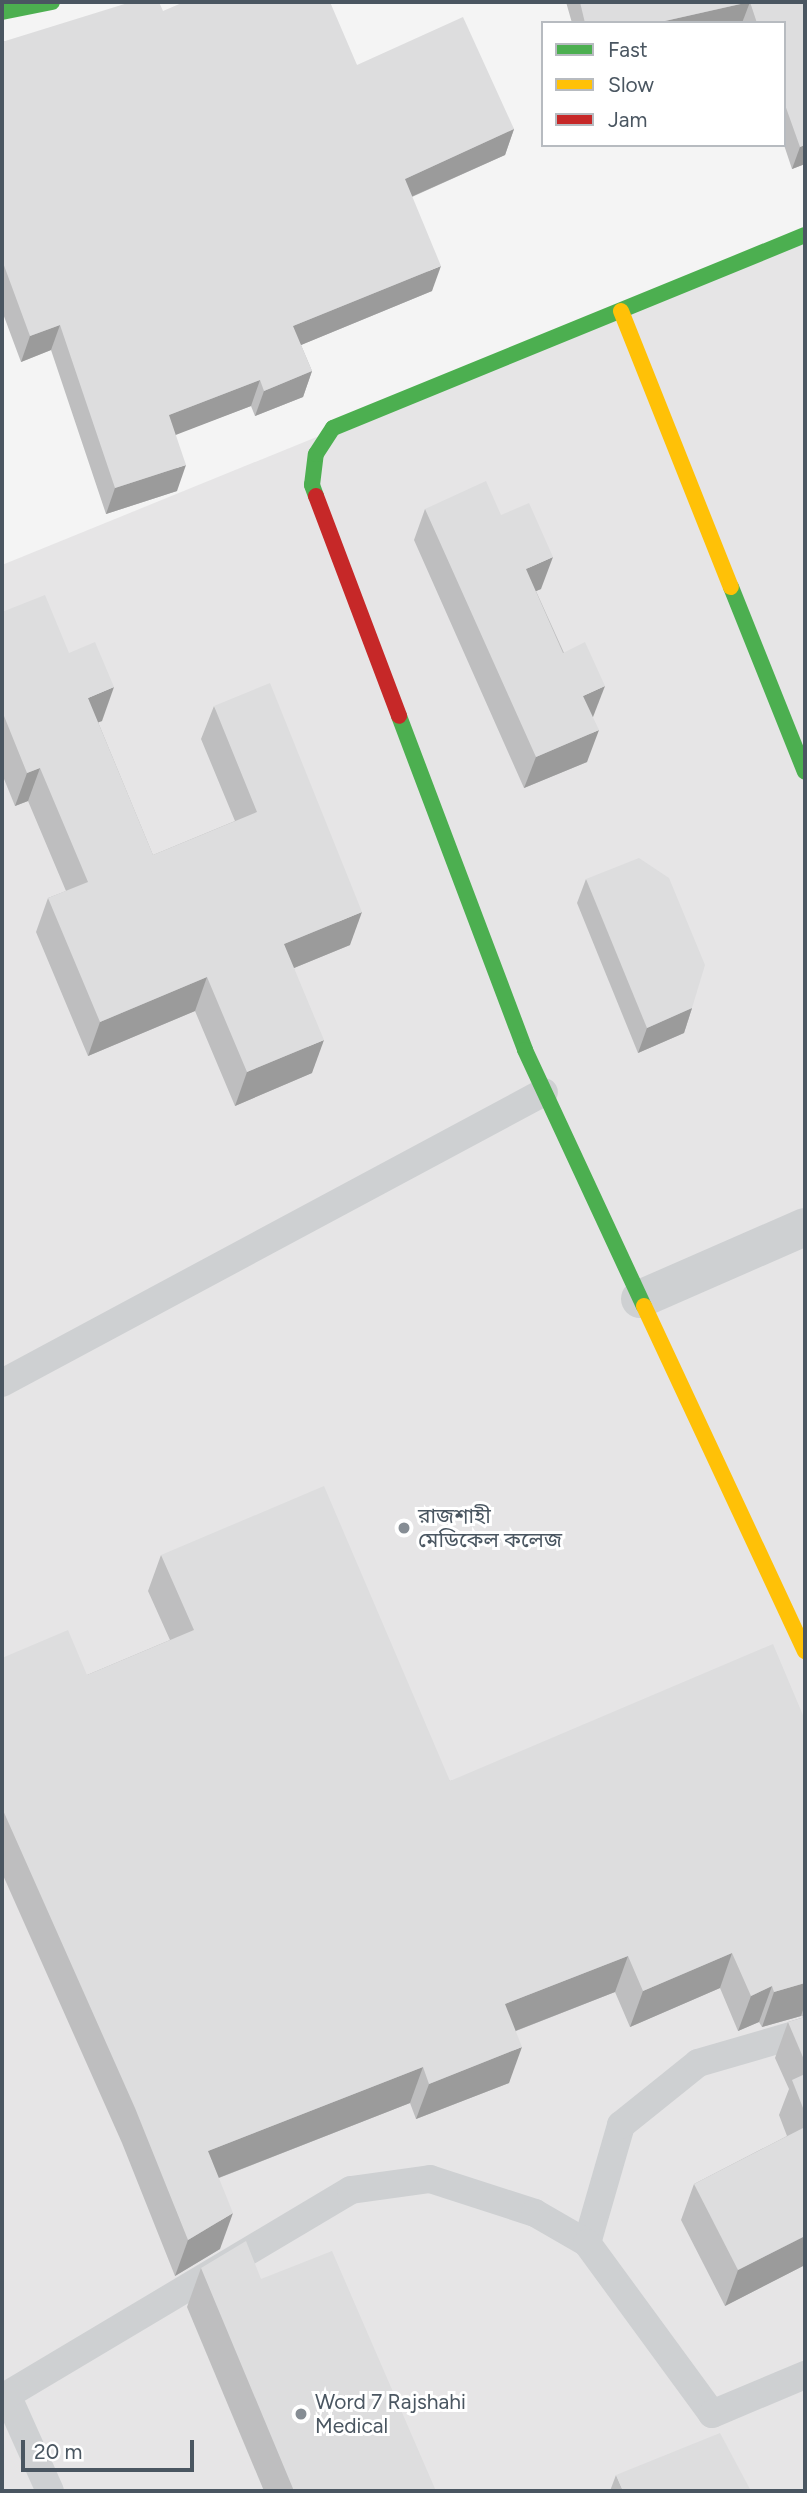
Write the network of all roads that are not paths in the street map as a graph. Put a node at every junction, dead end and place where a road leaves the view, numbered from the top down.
1 (52, 2) edge
2 (2, 12) edge
3 (805, 235) edge
4 (621, 311) junction
5 (805, 772) edge
6 (544, 1092) junction
7 (805, 1227) edge
8 (640, 1299) junction
9 (2, 1383) edge
10 (805, 1651) edge
11 (805, 2032) edge
12 (587, 2243) junction
13 (805, 2375) edge
14 (4, 2397) edge
15 (50, 2491) edge

1 - 2 main road
3 - 4 main road
4 - 5 main road
4 - 6 main road
6 - 8 main road
6 - 9 lane
7 - 8 street
8 - 10 main road
11 - 12 lane
12 - 13 lane
12 - 14 lane
14 - 15 lane

